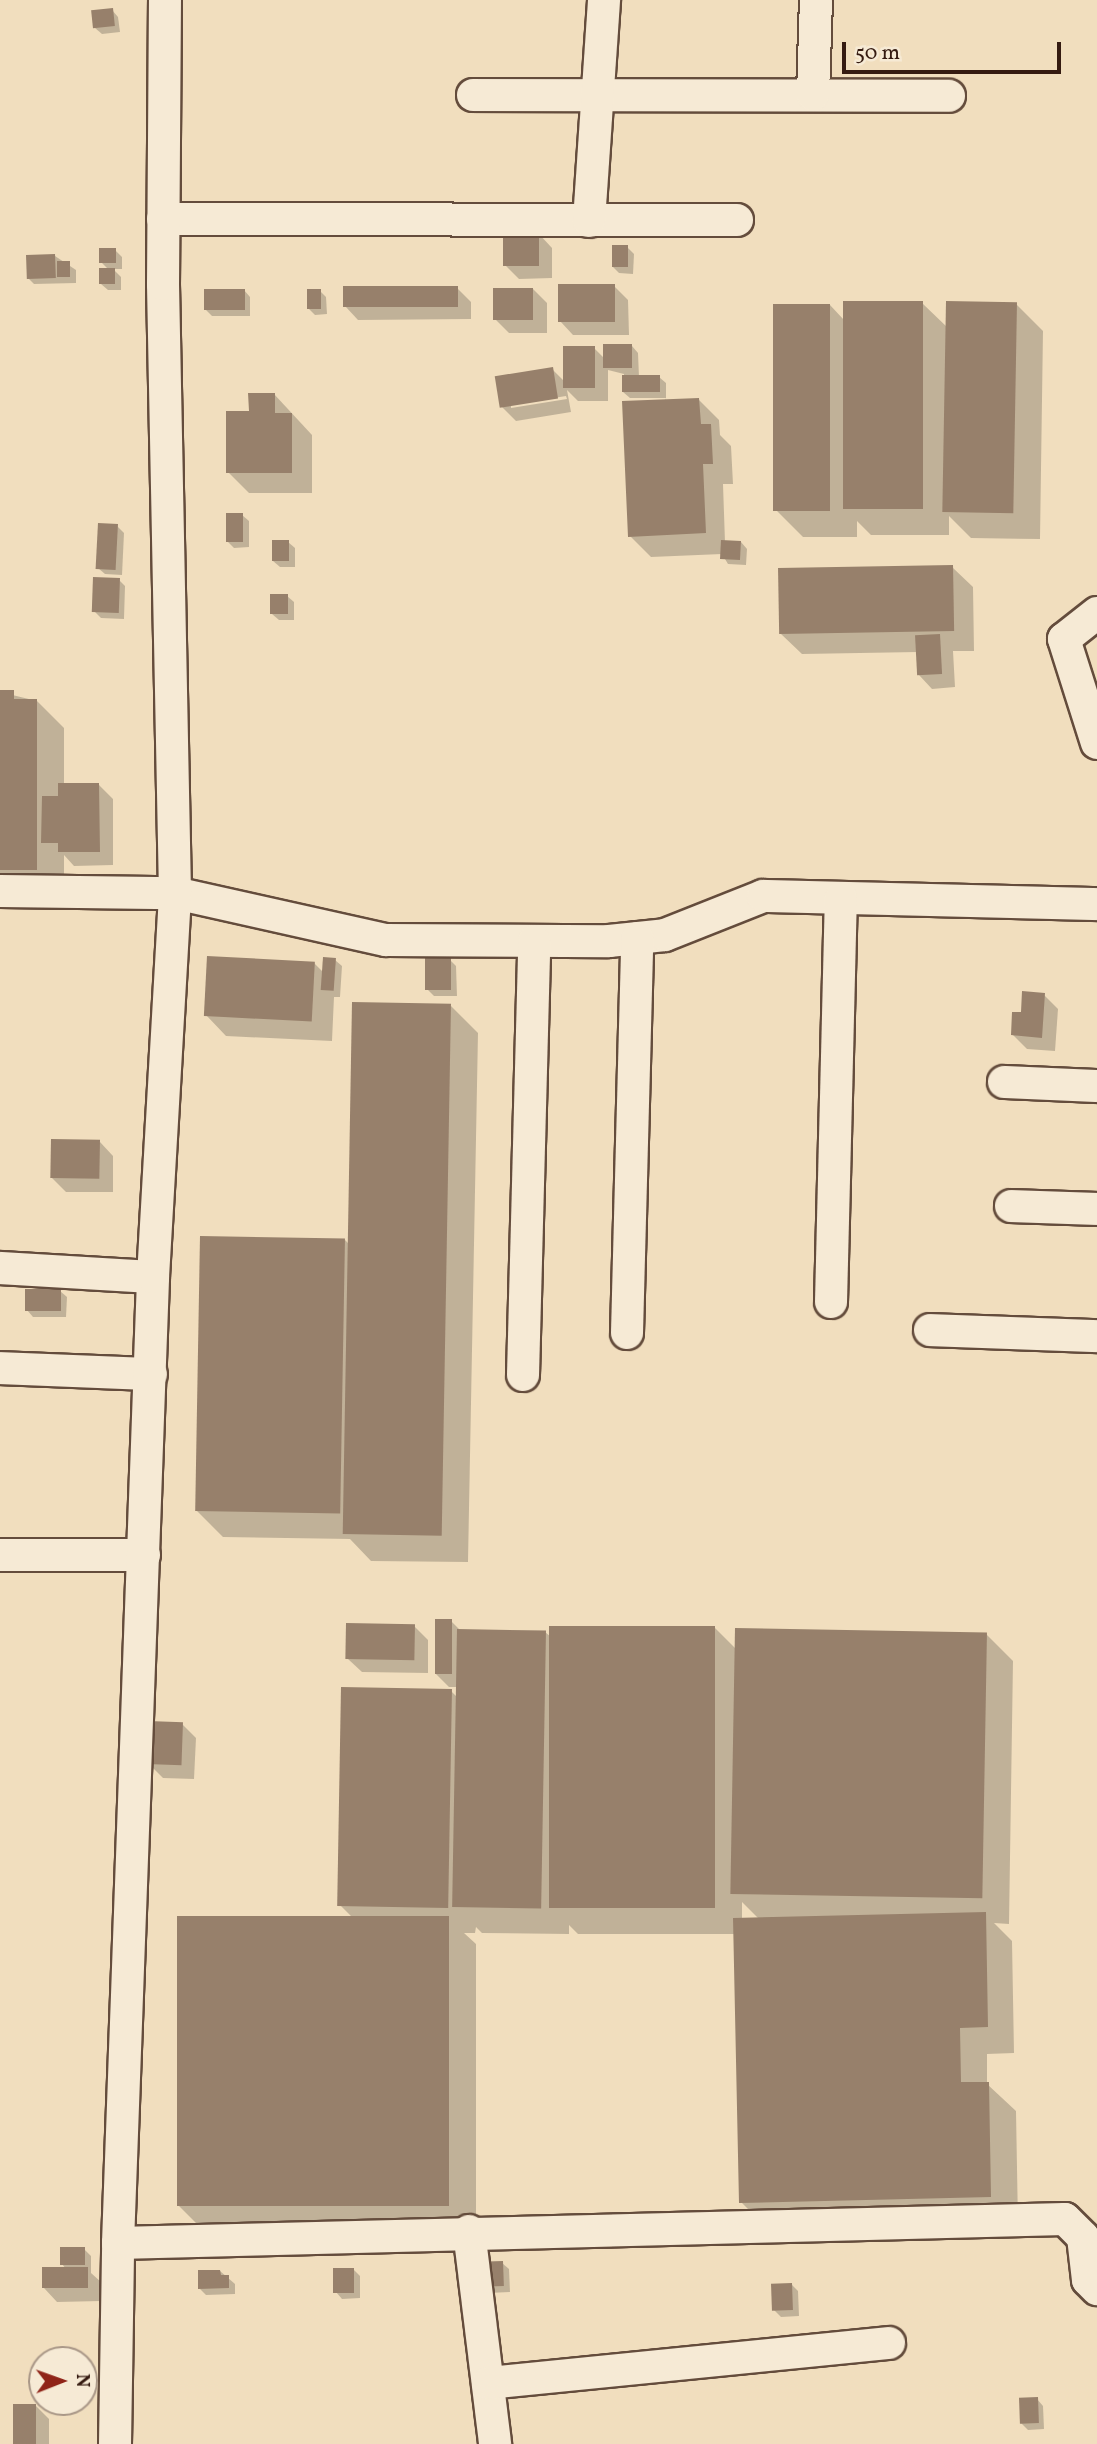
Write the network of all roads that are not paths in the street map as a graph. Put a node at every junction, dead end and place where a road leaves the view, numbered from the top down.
1 (164, 0) edge
2 (604, 0) edge
3 (816, 0) edge
4 (473, 94) dead end
5 (600, 95) junction
6 (813, 95) junction
7 (950, 96) dead end
8 (163, 219) junction
9 (737, 220) dead end
10 (589, 221) junction
11 (1097, 613) edge
12 (1097, 743) edge
13 (0, 891) edge
14 (175, 893) junction
15 (841, 898) junction
16 (1097, 904) edge
17 (637, 938) junction
18 (534, 941) junction
19 (1004, 1082) dead end
20 (1097, 1086) edge
21 (1011, 1206) dead end
22 (1097, 1209) edge
23 (0, 1268) edge
24 (153, 1277) junction
25 (831, 1302) dead end
26 (930, 1331) dead end
27 (627, 1334) dead end
28 (1097, 1336) edge
29 (0, 1368) edge
30 (151, 1374) junction
31 (523, 1375) dead end
32 (0, 1555) edge
33 (144, 1556) junction
34 (470, 2231) junction
35 (118, 2243) junction
36 (1097, 2289) edge
37 (889, 2343) dead end
38 (488, 2382) junction
39 (116, 2444) edge
40 (495, 2444) edge

1 - 8 street
2 - 5 street
3 - 6 street
4 - 5 street
5 - 6 street
5 - 10 street
6 - 7 street
8 - 10 street
8 - 14 street
9 - 10 street
11 - 12 street
13 - 14 street
14 - 18 street
14 - 24 street
15 - 16 street
15 - 17 street
15 - 25 street
17 - 18 street
17 - 27 street
18 - 31 street
19 - 20 street
21 - 22 street
23 - 24 street
24 - 30 street
26 - 28 street
29 - 30 street
30 - 33 street
32 - 33 street
33 - 35 street
34 - 35 street
34 - 36 street
34 - 38 street
35 - 39 street
37 - 38 street
38 - 40 street

